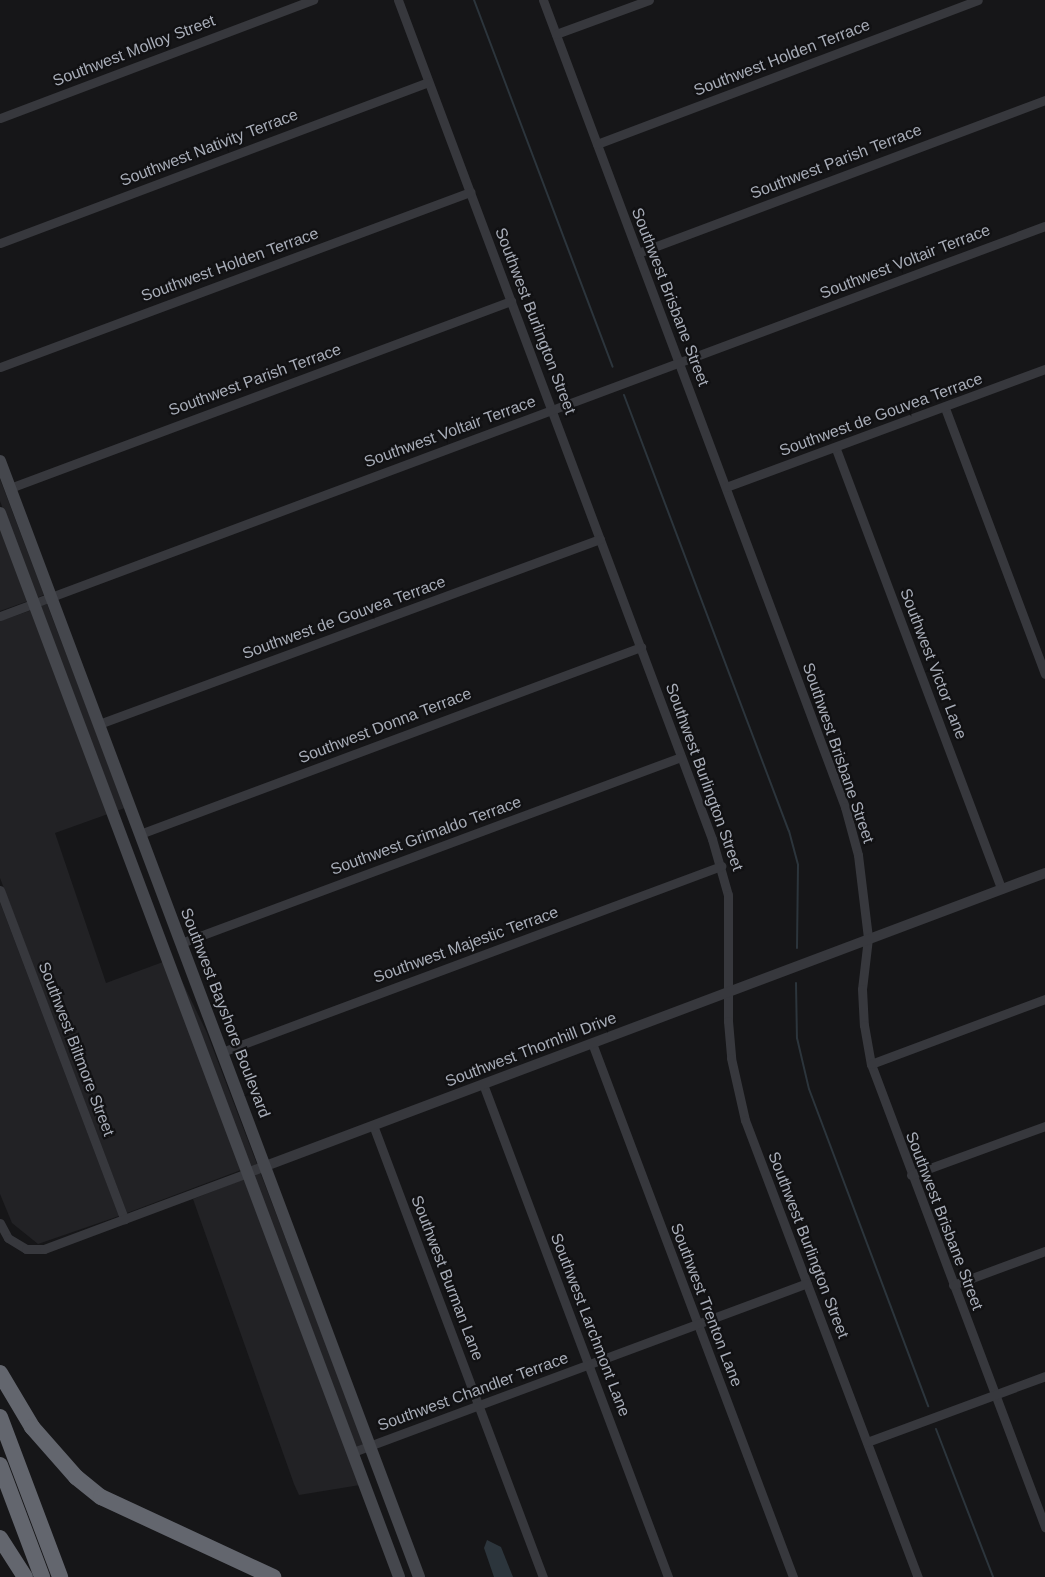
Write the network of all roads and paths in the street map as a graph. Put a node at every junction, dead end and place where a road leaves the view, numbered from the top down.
1 (313, 0) edge
2 (398, 0) edge
3 (543, 0) edge
4 (649, 0) edge
5 (978, 0) edge
6 (556, 34) junction
7 (428, 82) junction
8 (1045, 100) edge
9 (0, 118) edge
10 (597, 144) junction
11 (470, 192) junction
12 (1045, 226) edge
13 (0, 243) edge
14 (638, 253) junction
15 (511, 301) junction
16 (679, 363) junction
17 (0, 367) edge
18 (1045, 369) edge
19 (945, 408) junction
20 (552, 410) junction
21 (836, 449) junction
22 (1, 465) edge
23 (726, 487) junction
24 (10, 488) junction
25 (0, 513) edge
26 (600, 539) junction
27 (51, 597) junction
28 (34, 604) junction
29 (0, 616) edge
30 (641, 647) junction
31 (1045, 674) edge
32 (99, 724) junction
33 (681, 756) junction
34 (140, 834) junction
35 (721, 866) junction
36 (134, 871) junction
37 (1045, 873) edge
38 (0, 890) edge
39 (1001, 890) junction
40 (868, 938) junction
41 (181, 943) junction
42 (173, 975) junction
43 (727, 992) junction
44 (1045, 999) edge
45 (214, 1031) junction
46 (592, 1043) junction
47 (222, 1052) junction
48 (871, 1064) junction
49 (483, 1084) junction
50 (373, 1125) junction
51 (1045, 1126) edge
52 (265, 1165) junction
53 (247, 1173) junction
54 (912, 1175) junction
55 (124, 1219) junction
56 (0, 1223) edge
57 (1045, 1251) edge
58 (807, 1283) junction
59 (953, 1285) junction
60 (698, 1325) junction
61 (588, 1365) junction
62 (0, 1372) edge
63 (1045, 1376) edge
64 (994, 1396) junction
65 (480, 1407) junction
66 (0, 1417) edge
67 (867, 1442) junction
68 (369, 1447) junction
69 (353, 1452) junction
70 (0, 1465) edge
71 (1040, 1501) edge
72 (1045, 1527) edge
73 (0, 1538) edge
74 (25, 1577) edge
75 (42, 1577) edge
76 (60, 1577) edge
77 (273, 1577) edge
78 (399, 1577) edge
79 (418, 1577) edge
80 (543, 1577) edge
81 (668, 1577) edge
82 (793, 1577) edge
83 (918, 1577) edge

1 - 9 street, Southwest Molloy Street
2 - 7 street, Southwest Burlington Street
3 - 6 street, Southwest Brisbane Street
4 - 6 street
5 - 10 street, Southwest Holden Terrace
6 - 10 street, Southwest Brisbane Street
7 - 11 street, Southwest Burlington Street
7 - 13 street, Southwest Nativity Terrace
8 - 14 street, Southwest Parish Terrace
10 - 14 street, Southwest Brisbane Street
11 - 15 street, Southwest Burlington Street
11 - 17 street, Southwest Holden Terrace
12 - 16 street, Southwest Voltair Terrace
14 - 16 street, Southwest Brisbane Street
15 - 20 street, Southwest Burlington Street
15 - 24 street, Southwest Parish Terrace
16 - 20 street, Southwest Voltair Terrace
16 - 23 street, Southwest Brisbane Street
18 - 19 street, Southwest de Gouvea Terrace
19 - 21 street, Southwest de Gouvea Terrace
19 - 31 street
20 - 26 street, Southwest Burlington Street
20 - 27 street, Southwest Voltair Terrace
21 - 23 street, Southwest de Gouvea Terrace
21 - 39 street, Southwest Victor Lane
22 - 24 main road, Southwest Bayshore Boulevard
23 - 40 street, Southwest Brisbane Street
24 - 27 main road, Southwest Bayshore Boulevard
25 - 28 main road
26 - 30 street, Southwest Burlington Street
26 - 32 street, Southwest de Gouvea Terrace
27 - 28 street, Southwest Voltair Terrace
27 - 32 main road, Southwest Bayshore Boulevard
28 - 29 street, Southwest Voltair Terrace
28 - 36 main road
30 - 33 street, Southwest Burlington Street
30 - 34 street, Southwest Donna Terrace
32 - 34 main road, Southwest Bayshore Boulevard
33 - 35 street, Southwest Burlington Street
33 - 41 street, Southwest Grimaldo Terrace
34 - 41 main road, Southwest Bayshore Boulevard
35 - 43 street, Southwest Burlington Street
35 - 47 street, Southwest Majestic Terrace
36 - 41 main road
36 - 42 main road
37 - 39 street, Southwest Thornhill Drive
38 - 55 street, Southwest Biltmore Street
39 - 40 street, Southwest Thornhill Drive
40 - 43 street, Southwest Thornhill Drive
40 - 48 street, Southwest Brisbane Street
41 - 45 main road, Southwest Bayshore Boulevard
42 - 45 main road
42 - 53 main road
43 - 46 street, Southwest Thornhill Drive
43 - 58 street, Southwest Burlington Street
44 - 48 street
45 - 47 main road, Southwest Bayshore Boulevard
46 - 49 street, Southwest Thornhill Drive
46 - 60 street, Southwest Trenton Lane
47 - 52 main road, Southwest Bayshore Boulevard
48 - 54 street, Southwest Brisbane Street
49 - 50 street, Southwest Thornhill Drive
49 - 61 street, Southwest Larchmont Lane
50 - 52 street, Southwest Thornhill Drive
50 - 65 street, Southwest Burman Lane
51 - 54 street
52 - 53 street, Southwest Thornhill Drive
52 - 68 main road, Southwest Bayshore Boulevard
53 - 55 street, Southwest Thornhill Drive
53 - 69 main road
54 - 59 street, Southwest Brisbane Street
55 - 56 street, Southwest Thornhill Drive
57 - 59 street
58 - 60 street, Southwest Chandler Terrace
58 - 67 street, Southwest Burlington Street
59 - 64 street, Southwest Brisbane Street
60 - 61 street, Southwest Chandler Terrace
60 - 82 street, Southwest Trenton Lane
61 - 65 street, Southwest Chandler Terrace
61 - 81 street, Southwest Larchmont Lane
62 - 77 highway
63 - 64 street
64 - 67 street
64 - 71 street, Southwest Brisbane Street
65 - 68 street, Southwest Chandler Terrace
65 - 80 street, Southwest Burman Lane
66 - 76 highway
67 - 83 street, Southwest Burlington Street
68 - 69 street, Southwest Chandler Terrace
68 - 79 main road, Southwest Bayshore Boulevard
69 - 78 main road
70 - 75 highway
71 - 72 street, Southwest Brisbane Street
73 - 74 highway

